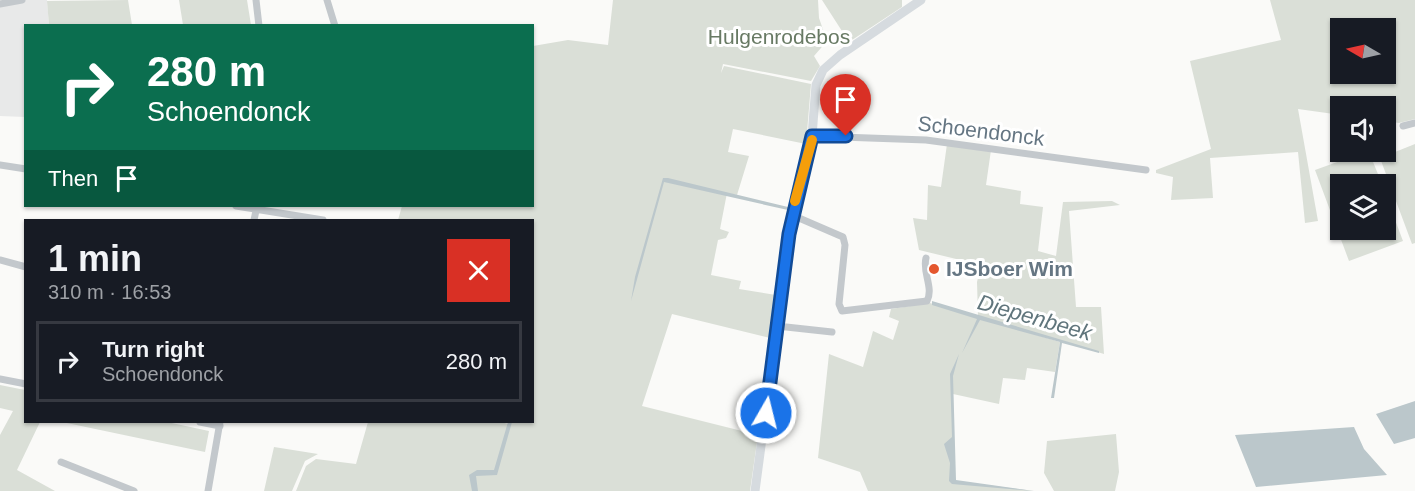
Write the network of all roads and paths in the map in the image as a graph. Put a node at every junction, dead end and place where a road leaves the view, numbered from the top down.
1 (22, 0) edge
2 (256, 0) edge
3 (327, 0) edge
4 (921, 0) edge
5 (0, 4) edge
6 (260, 24) edge
7 (334, 24) edge
8 (1415, 123) edge
9 (1402, 126) dead end
10 (812, 136) junction
11 (0, 165) edge
12 (24, 169) edge
13 (1146, 170) dead end
14 (257, 207) edge
15 (792, 215) junction
16 (318, 219) edge
17 (926, 258) dead end
18 (0, 260) edge
19 (24, 266) edge
20 (777, 326) junction
21 (832, 332) dead end
22 (0, 379) edge
23 (24, 384) edge
24 (220, 424) edge
25 (61, 462) dead end
26 (134, 491) edge
27 (208, 491) edge
28 (755, 491) edge

1 - 5 street
2 - 6 street
3 - 7 street
4 - 10 street
8 - 9 street
10 - 13 street, Schoendonck
10 - 15 street
11 - 12 street
14 - 16 street
15 - 17 street
15 - 20 street
18 - 19 street
20 - 21 street
20 - 28 street
22 - 23 street
24 - 27 street
25 - 26 street

